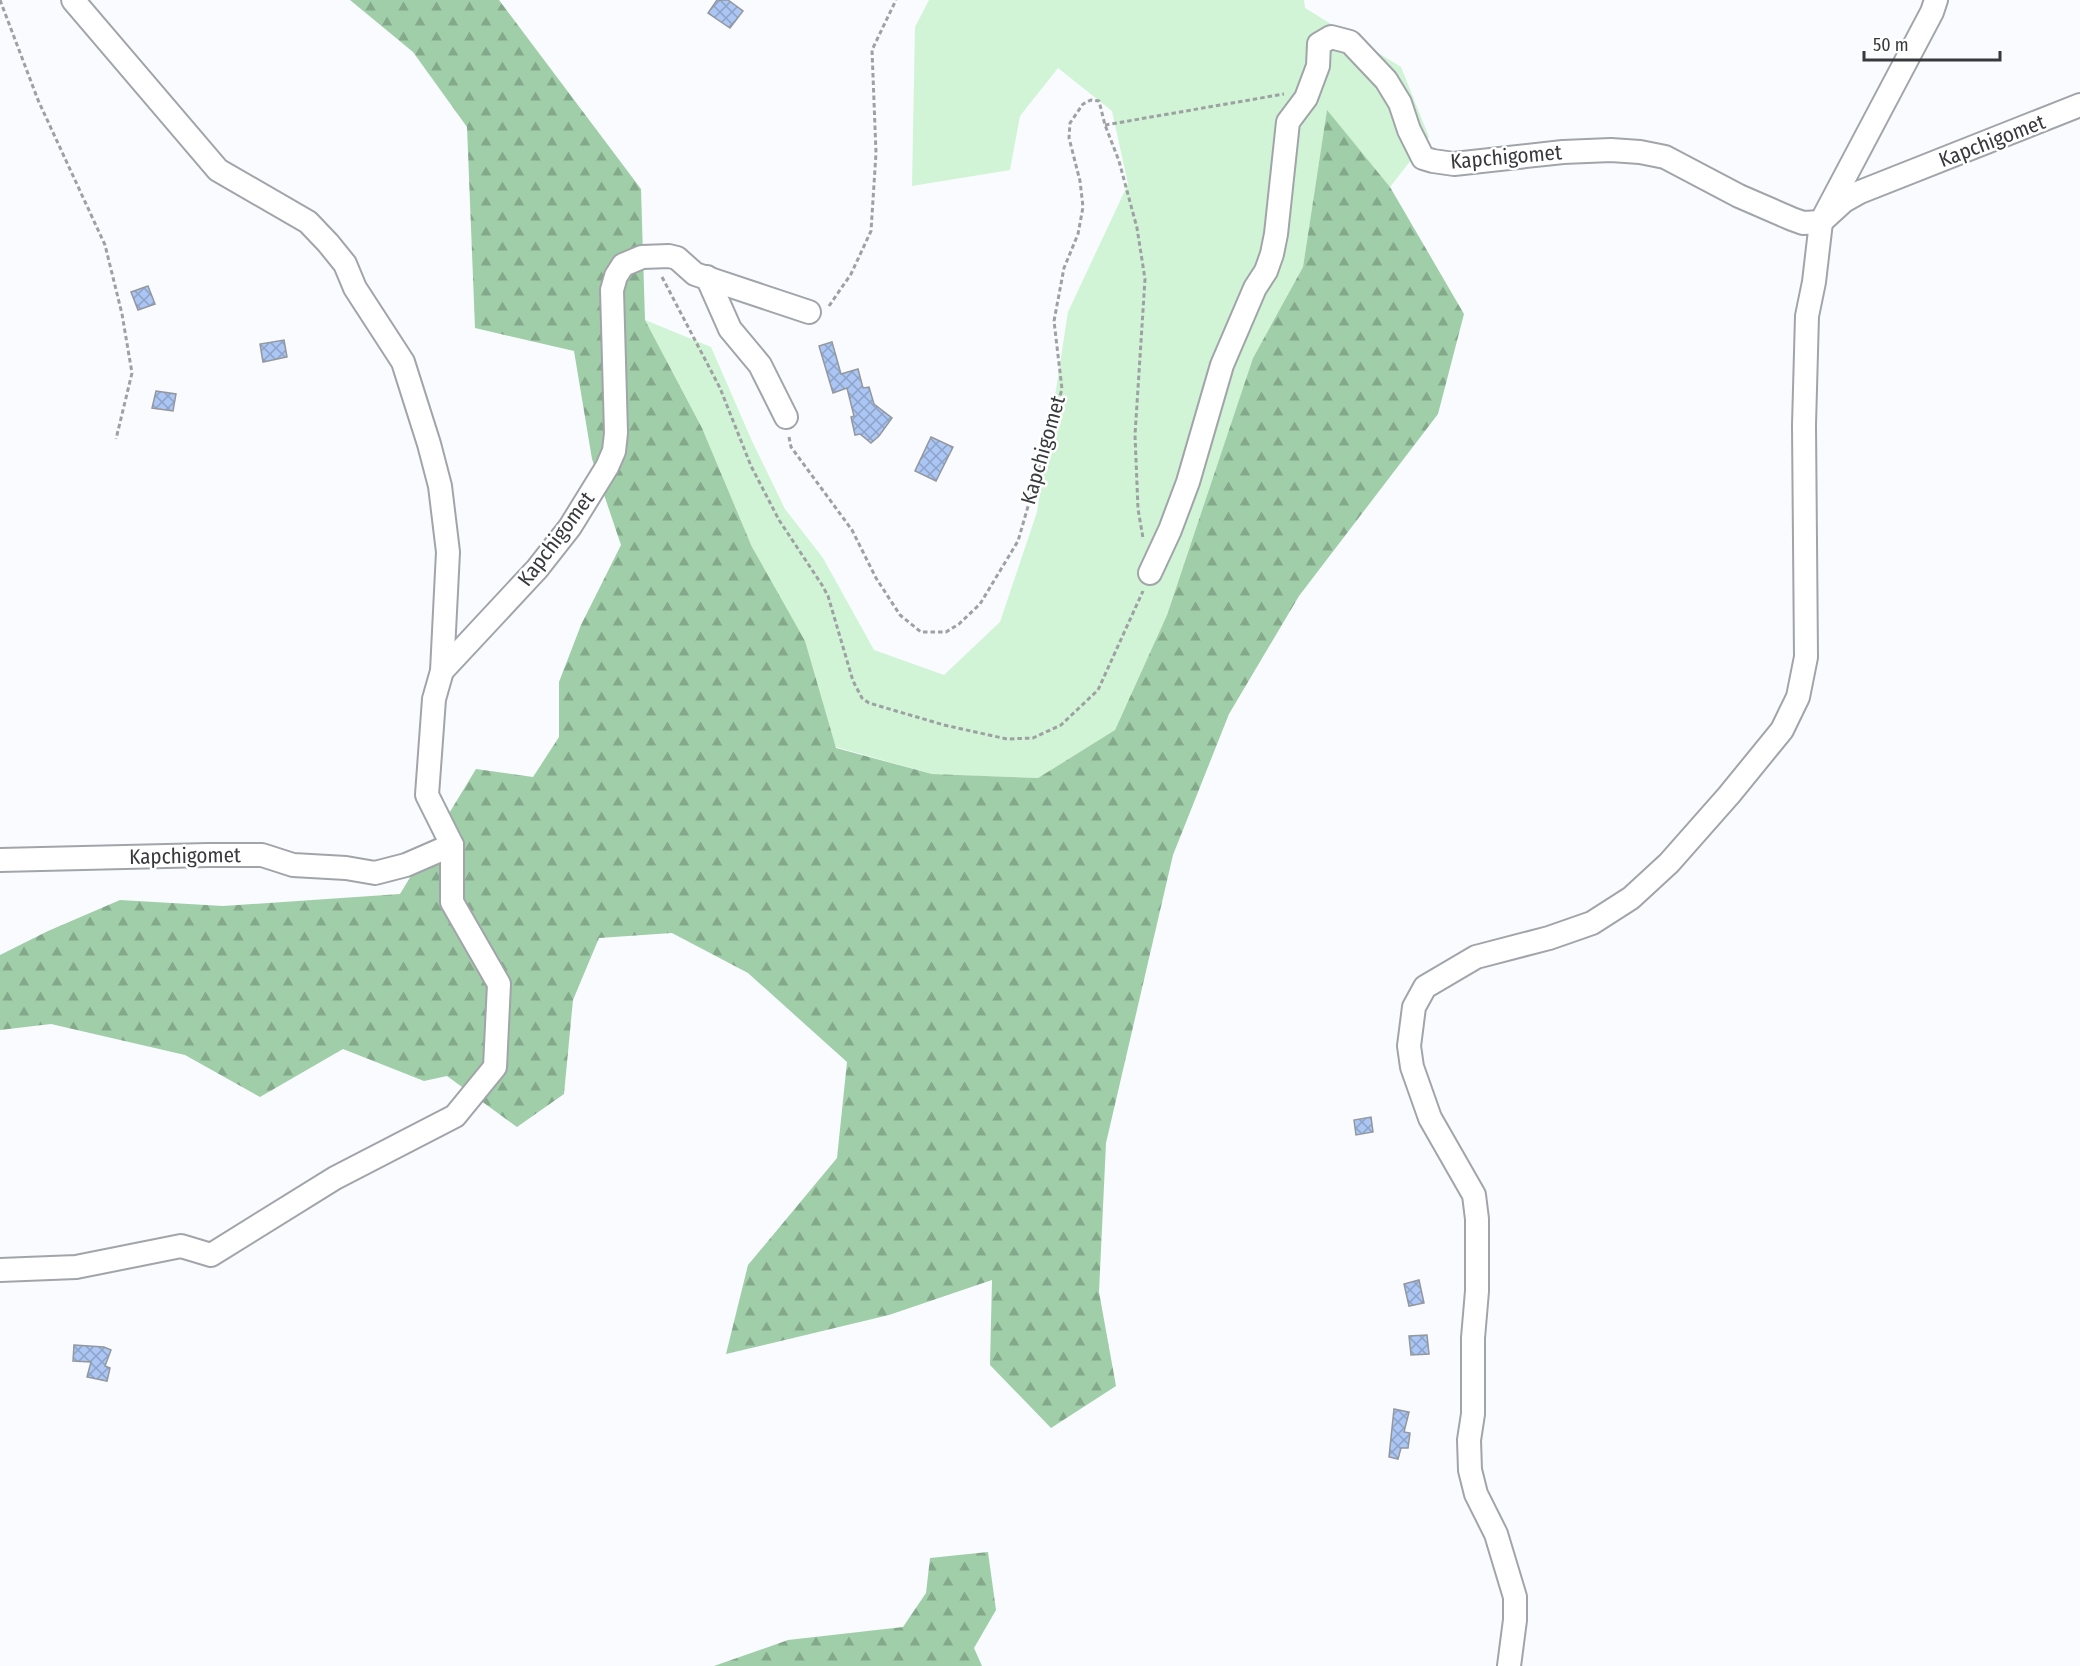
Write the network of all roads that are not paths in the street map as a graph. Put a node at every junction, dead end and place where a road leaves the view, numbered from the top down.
1 (73, 0) edge
2 (1936, 0) edge
3 (2080, 105) edge
4 (1821, 222) junction
5 (707, 277) junction
6 (809, 312) road end
7 (786, 417) road end
8 (1150, 573) road end
9 (441, 670) junction
10 (452, 845) junction
11 (0, 860) edge
12 (0, 1270) edge
13 (1509, 1666) edge

1 - 9 street
2 - 4 street
3 - 4 street, Kapchigomet
4 - 8 street, Kapchigomet
4 - 13 street
5 - 6 street, Kapchigomet
5 - 7 street
5 - 9 street, Kapchigomet
9 - 10 street
10 - 11 street, Kapchigomet
10 - 12 street

